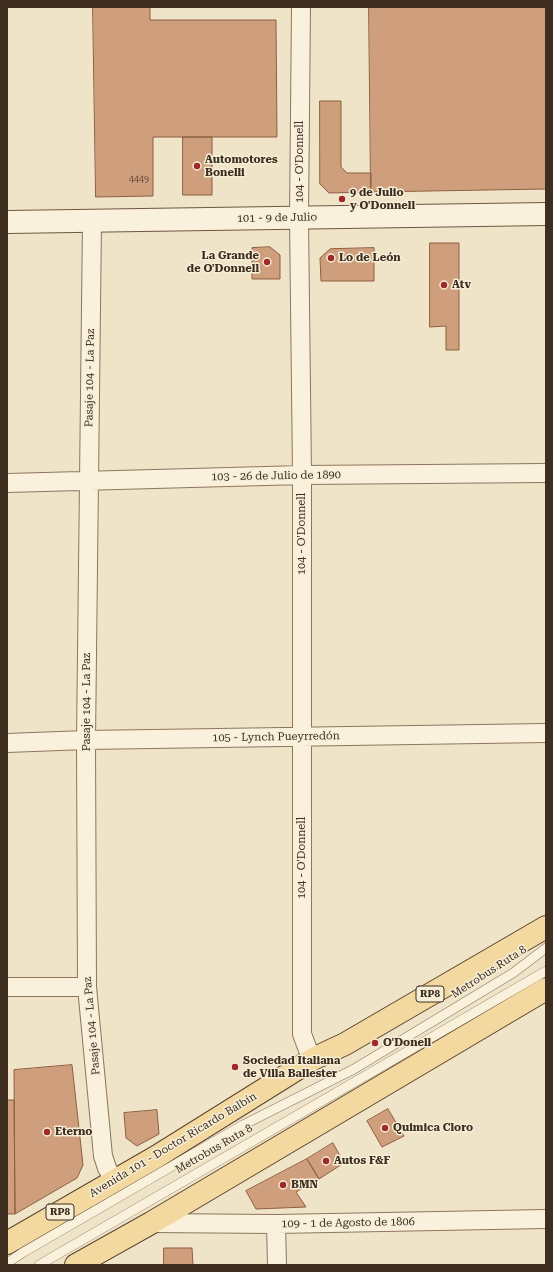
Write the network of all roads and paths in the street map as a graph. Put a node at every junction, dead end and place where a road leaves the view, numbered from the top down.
1 (301, 7) edge
2 (546, 214) edge
3 (300, 218) junction
4 (92, 221) junction
5 (7, 222) edge
6 (546, 473) edge
7 (302, 475) junction
8 (89, 481) junction
9 (7, 483) edge
10 (546, 733) edge
11 (302, 737) junction
12 (86, 740) junction
13 (7, 743) edge
14 (546, 926) edge
15 (546, 948) edge
16 (546, 971) edge
17 (7, 987) edge
18 (87, 987) junction
19 (546, 989) edge
20 (313, 1059) junction
21 (114, 1180) junction
22 (546, 1219) edge
23 (151, 1223) junction
24 (276, 1224) junction
25 (7, 1243) edge
26 (7, 1264) edge
27 (39, 1265) edge
28 (76, 1265) edge
29 (277, 1265) edge

1 - 3 street, 104 - O'Donnell
2 - 3 street, 101 - 9 de Julio
3 - 4 street, 101 - 9 de Julio
3 - 7 street, 104 - O'Donnell
4 - 5 street, 101 - 9 de Julio
4 - 8 street, Pasaje 104 - La Paz
6 - 7 street, 103 - 26 de Julio de 1890
7 - 8 street, 103 - 26 de Julio de 1890
7 - 11 street, 104 - O'Donnell
8 - 9 street, 103 - 26 de Julio de 1890
8 - 12 street, Pasaje 104 - La Paz
10 - 11 street, 105 - Lynch Pueyrredón
11 - 12 street, 105 - Lynch Pueyrredón
11 - 20 street, 104 - O'Donnell
12 - 13 street, 105 - Lynch Pueyrredón
12 - 18 street, Pasaje 104 - La Paz
14 - 20 main road, Avenida 101 - Doctor Ricardo Balbín / RP8
15 - 26 lane, Metrobus Ruta 8
16 - 27 lane, Metrobus Ruta 8
17 - 18 street
18 - 21 street, Pasaje 104 - La Paz
19 - 23 main road
20 - 21 main road, Avenida 101 - Doctor Ricardo Balbín / RP8
21 - 25 main road, Avenida 101 - Doctor Ricardo Balbín / RP8
22 - 24 street, 109 - 1 de Agosto de 1806
23 - 24 street, 109 - 1 de Agosto de 1806
23 - 28 main road
24 - 29 street

